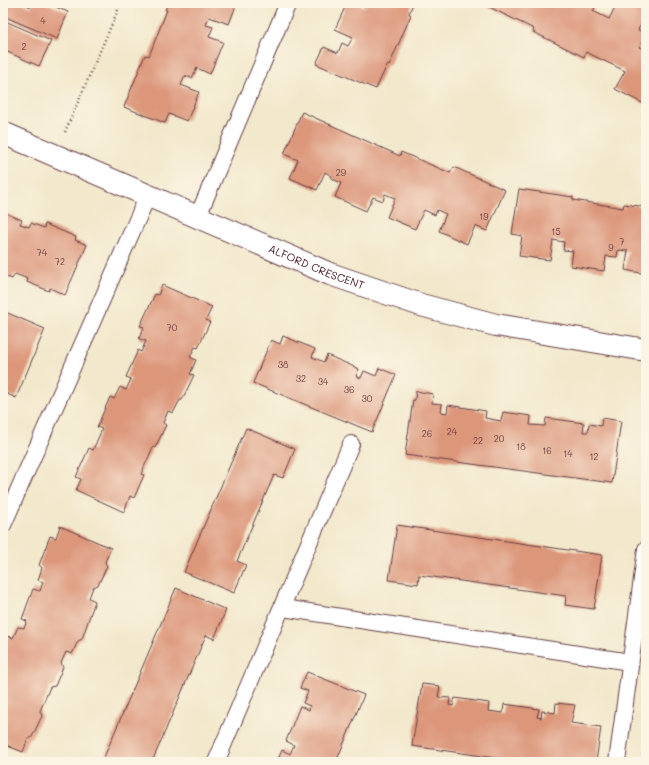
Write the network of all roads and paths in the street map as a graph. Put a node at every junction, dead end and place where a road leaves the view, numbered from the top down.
1 (121, 3) edge
2 (288, 3) edge
3 (3, 133) edge
4 (57, 157) junction
5 (148, 195) junction
6 (198, 216) junction
7 (646, 350) edge
8 (351, 444) dead end
9 (3, 525) edge
10 (646, 549) edge
11 (283, 608) junction
12 (630, 662) junction
13 (216, 762) edge
14 (618, 762) edge

1 - 4 path
2 - 6 lane
3 - 4 street, ALFORD CRESCENT
4 - 5 street, ALFORD CRESCENT
5 - 6 street, ALFORD CRESCENT
5 - 9 lane
6 - 7 street, ALFORD CRESCENT
8 - 11 lane
10 - 12 lane
11 - 12 lane
11 - 13 lane
12 - 14 lane

